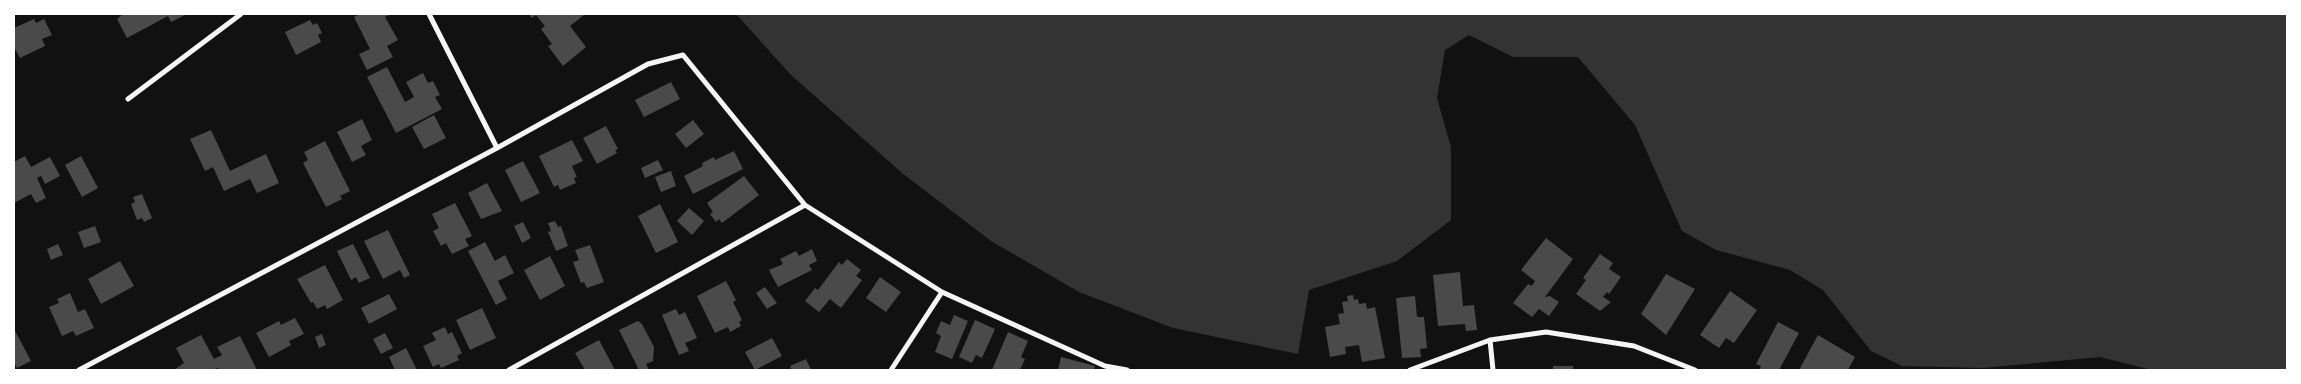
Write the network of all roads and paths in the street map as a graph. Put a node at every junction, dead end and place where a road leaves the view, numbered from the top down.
1 (240, 14) edge
2 (429, 14) edge
3 (128, 99) dead end
4 (497, 148) junction
5 (805, 205) junction
6 (942, 292) junction
7 (1490, 340) junction
8 (1104, 368) edge
9 (79, 370) edge
10 (509, 370) edge
11 (891, 370) edge
12 (1127, 370) edge
13 (1410, 370) edge
14 (1493, 370) edge
15 (1695, 370) edge

1 - 3 street
2 - 4 street
4 - 5 street
4 - 9 street
5 - 6 street
5 - 10 street
6 - 8 street
6 - 11 street
7 - 13 street
7 - 14 street
7 - 15 street
8 - 12 street

